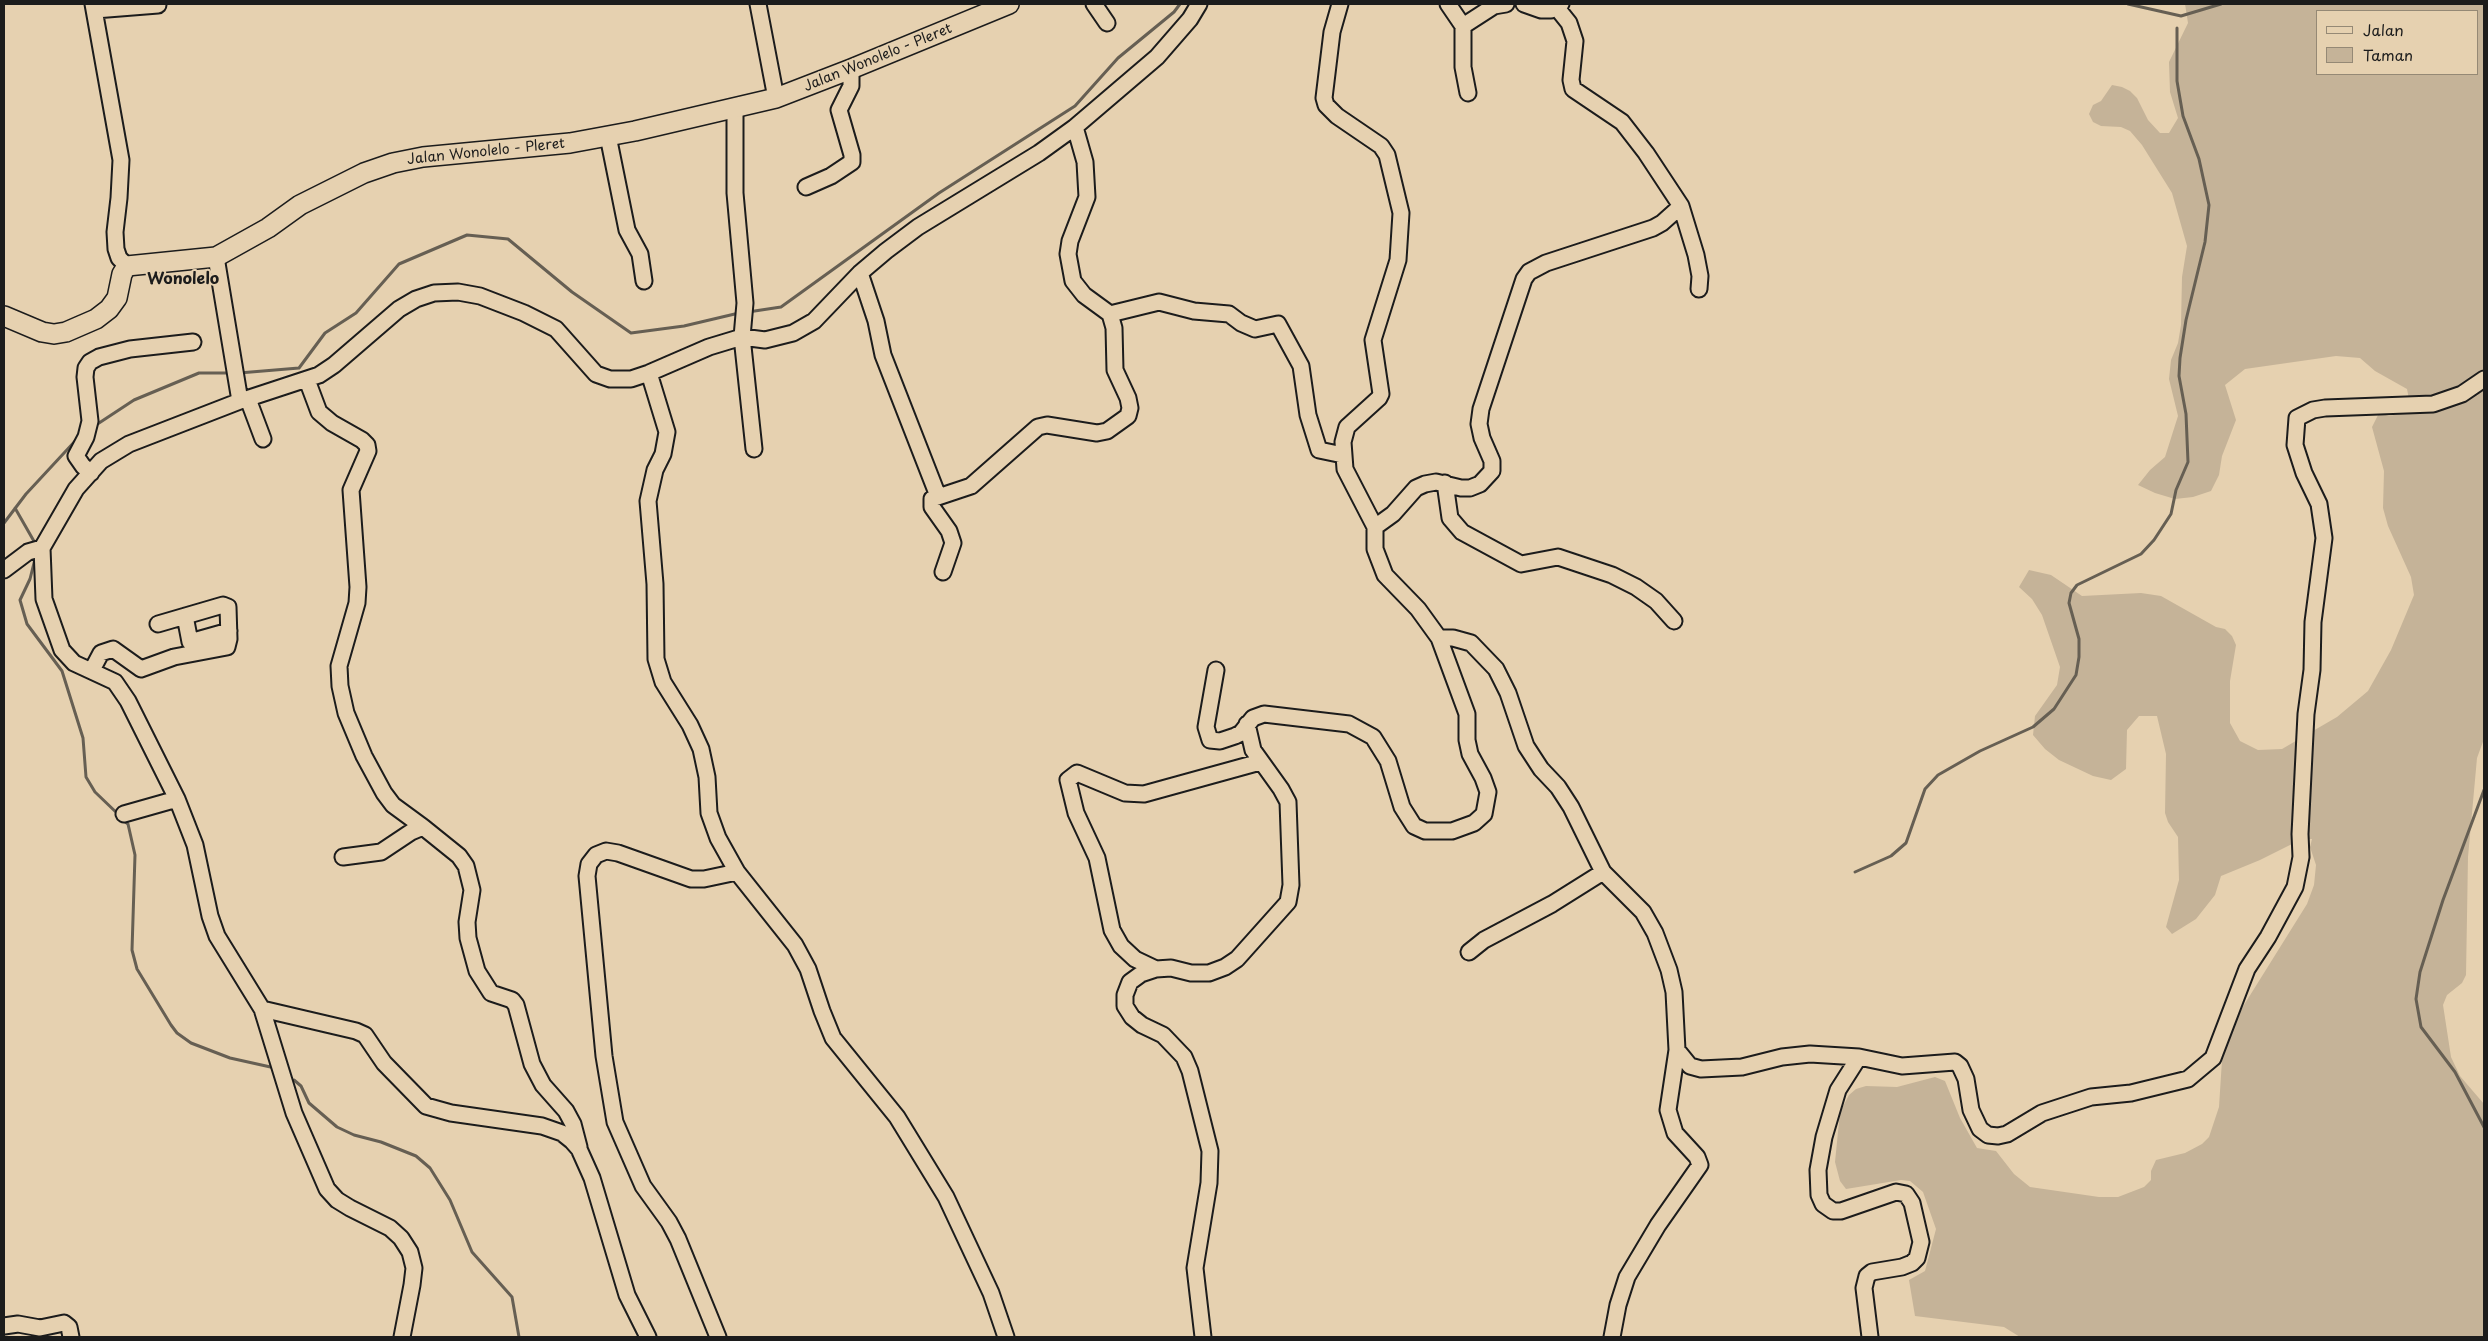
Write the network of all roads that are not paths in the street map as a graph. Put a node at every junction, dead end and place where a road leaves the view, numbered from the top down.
1 (758, 4) edge
2 (1010, 4) edge
3 (1094, 4) edge
4 (1199, 4) edge
5 (1340, 4) edge
6 (1448, 4) edge
7 (1506, 4) edge
8 (1524, 4) edge
9 (158, 5) dead end
10 (1559, 6) edge
11 (94, 7) edge
12 (1107, 23) dead end
13 (1463, 26) junction
14 (851, 69) junction
15 (1468, 93) dead end
16 (776, 98) junction
17 (735, 108) junction
18 (1075, 127) junction
19 (608, 136) junction
20 (806, 187) dead end
21 (1681, 206) junction
22 (216, 257) junction
23 (127, 266) junction
24 (860, 273) junction
25 (644, 281) dead end
26 (1699, 290) dead end
27 (1110, 314) junction
28 (4, 316) edge
29 (742, 337) junction
30 (193, 342) dead end
31 (649, 373) junction
32 (2484, 379) edge
33 (307, 380) junction
34 (244, 400) junction
35 (263, 439) dead end
36 (754, 449) dead end
37 (1343, 455) junction
38 (91, 473) junction
39 (1445, 483) junction
40 (938, 496) junction
41 (1375, 527) junction
42 (42, 548) junction
43 (4, 570) edge
44 (943, 572) dead end
45 (185, 616) junction
46 (1674, 622) dead end
47 (158, 624) dead end
48 (229, 631) junction
49 (1439, 638) junction
50 (92, 670) junction
51 (1216, 670) dead end
52 (1247, 724) junction
53 (1260, 762) junction
54 (177, 799) junction
55 (124, 814) dead end
56 (423, 827) junction
57 (343, 857) dead end
58 (737, 872) junction
59 (1603, 872) junction
60 (1469, 952) dead end
61 (1156, 969) junction
62 (262, 1009) junction
63 (1678, 1050) junction
64 (1859, 1057) junction
65 (579, 1148) junction
66 (4, 1326) edge
67 (71, 1337) edge
68 (402, 1337) edge
69 (648, 1337) edge
70 (718, 1337) edge
71 (1006, 1337) edge
72 (1203, 1337) edge
73 (1612, 1337) edge
74 (1870, 1337) edge

1 - 16 street
2 - 14 main road, Jalan Wonolelo - Pleret
3 - 12 street
4 - 18 street
5 - 37 street
6 - 13 street
7 - 13 street
8 - 10 street
9 - 11 street
10 - 21 street
11 - 23 street
13 - 15 street
14 - 16 main road, Jalan Wonolelo - Pleret
14 - 20 street
16 - 17 main road, Jalan Wonolelo - Pleret
17 - 19 main road, Jalan Wonolelo - Pleret
17 - 29 street
18 - 24 street
18 - 27 street
19 - 22 main road, Jalan Wonolelo - Pleret
19 - 25 street
21 - 26 street
21 - 39 street
22 - 23 main road, Jalan Wonolelo - Pleret
22 - 34 street
23 - 28 main road
24 - 29 street
24 - 40 street
27 - 37 street
27 - 40 street
29 - 31 street
29 - 36 street
30 - 38 street
31 - 33 street
31 - 58 street
32 - 64 street
33 - 34 street
33 - 56 street
34 - 35 street
34 - 38 street
37 - 41 street
38 - 42 street
39 - 41 street
39 - 46 street
40 - 44 street
41 - 49 street
42 - 43 street
42 - 50 street
45 - 47 street
45 - 48 street
45 - 48 street
48 - 50 street
49 - 52 street
49 - 59 street
50 - 54 street
51 - 52 street
52 - 53 street
53 - 61 street
53 - 61 street
54 - 55 street
54 - 62 street
56 - 57 street
56 - 65 street
58 - 70 street
58 - 71 street
59 - 60 street
59 - 63 street
61 - 72 street
62 - 65 street
62 - 68 street
63 - 64 street
63 - 73 street
64 - 74 street
65 - 69 street
66 - 67 street

